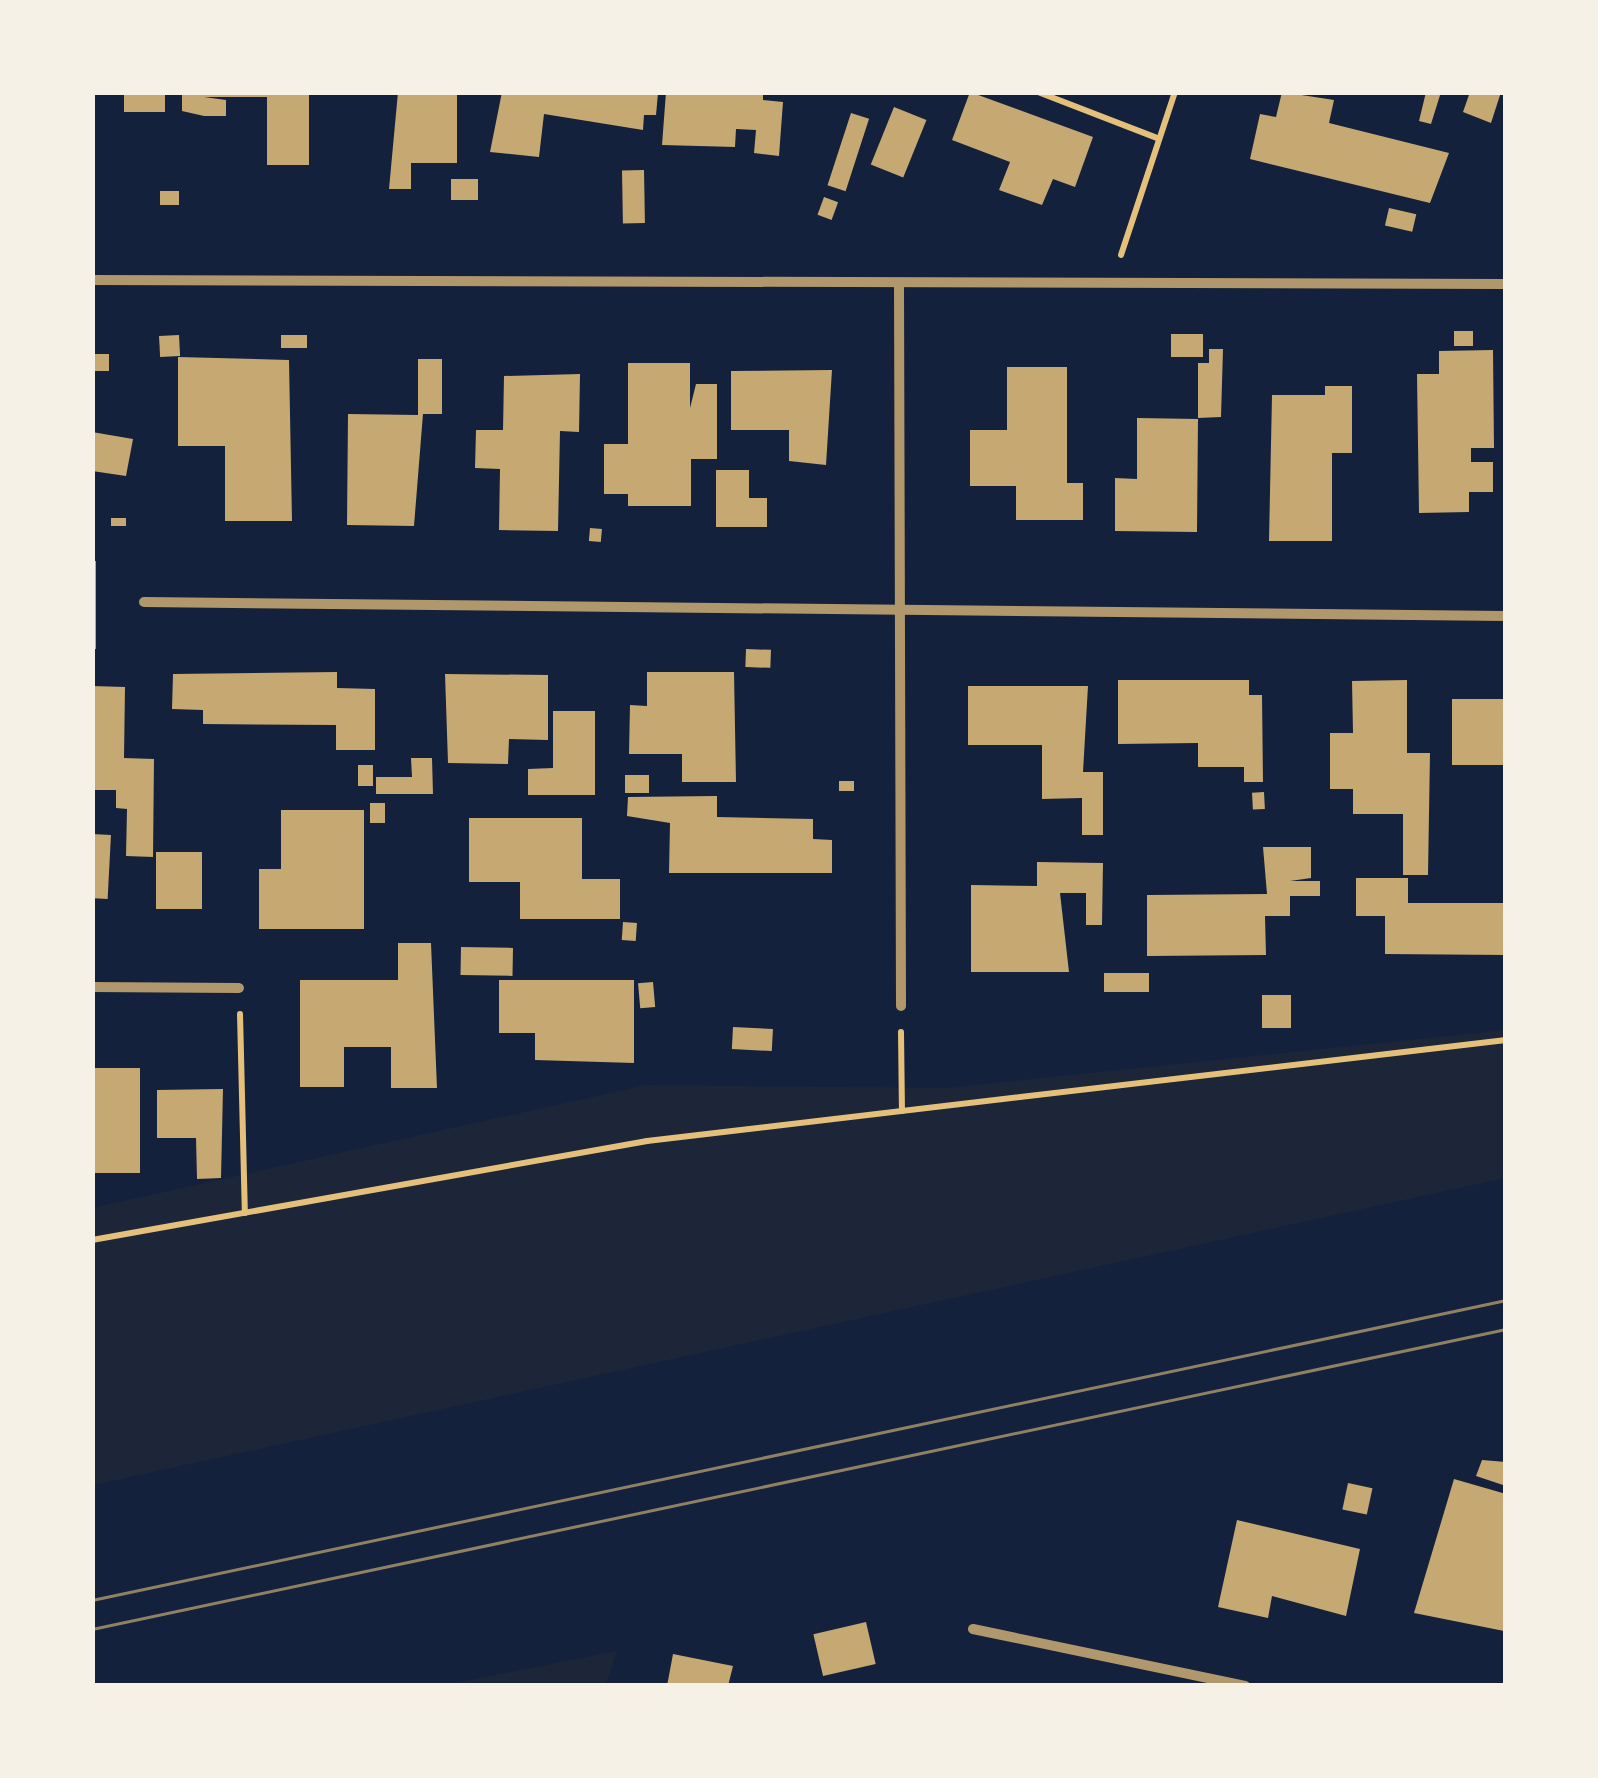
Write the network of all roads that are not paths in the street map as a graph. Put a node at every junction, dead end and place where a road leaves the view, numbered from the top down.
1 (92, 280) edge
2 (1506, 284) edge
3 (899, 285) junction
4 (144, 602) dead end
5 (904, 613) junction
6 (1506, 616) edge
7 (92, 987) edge
8 (239, 988) road end
9 (901, 1006) road end
10 (973, 1629) dead end
11 (1245, 1686) edge

1 - 3 street
2 - 3 street
3 - 5 street
4 - 5 street
5 - 6 street
5 - 9 street
7 - 8 street
10 - 11 street

